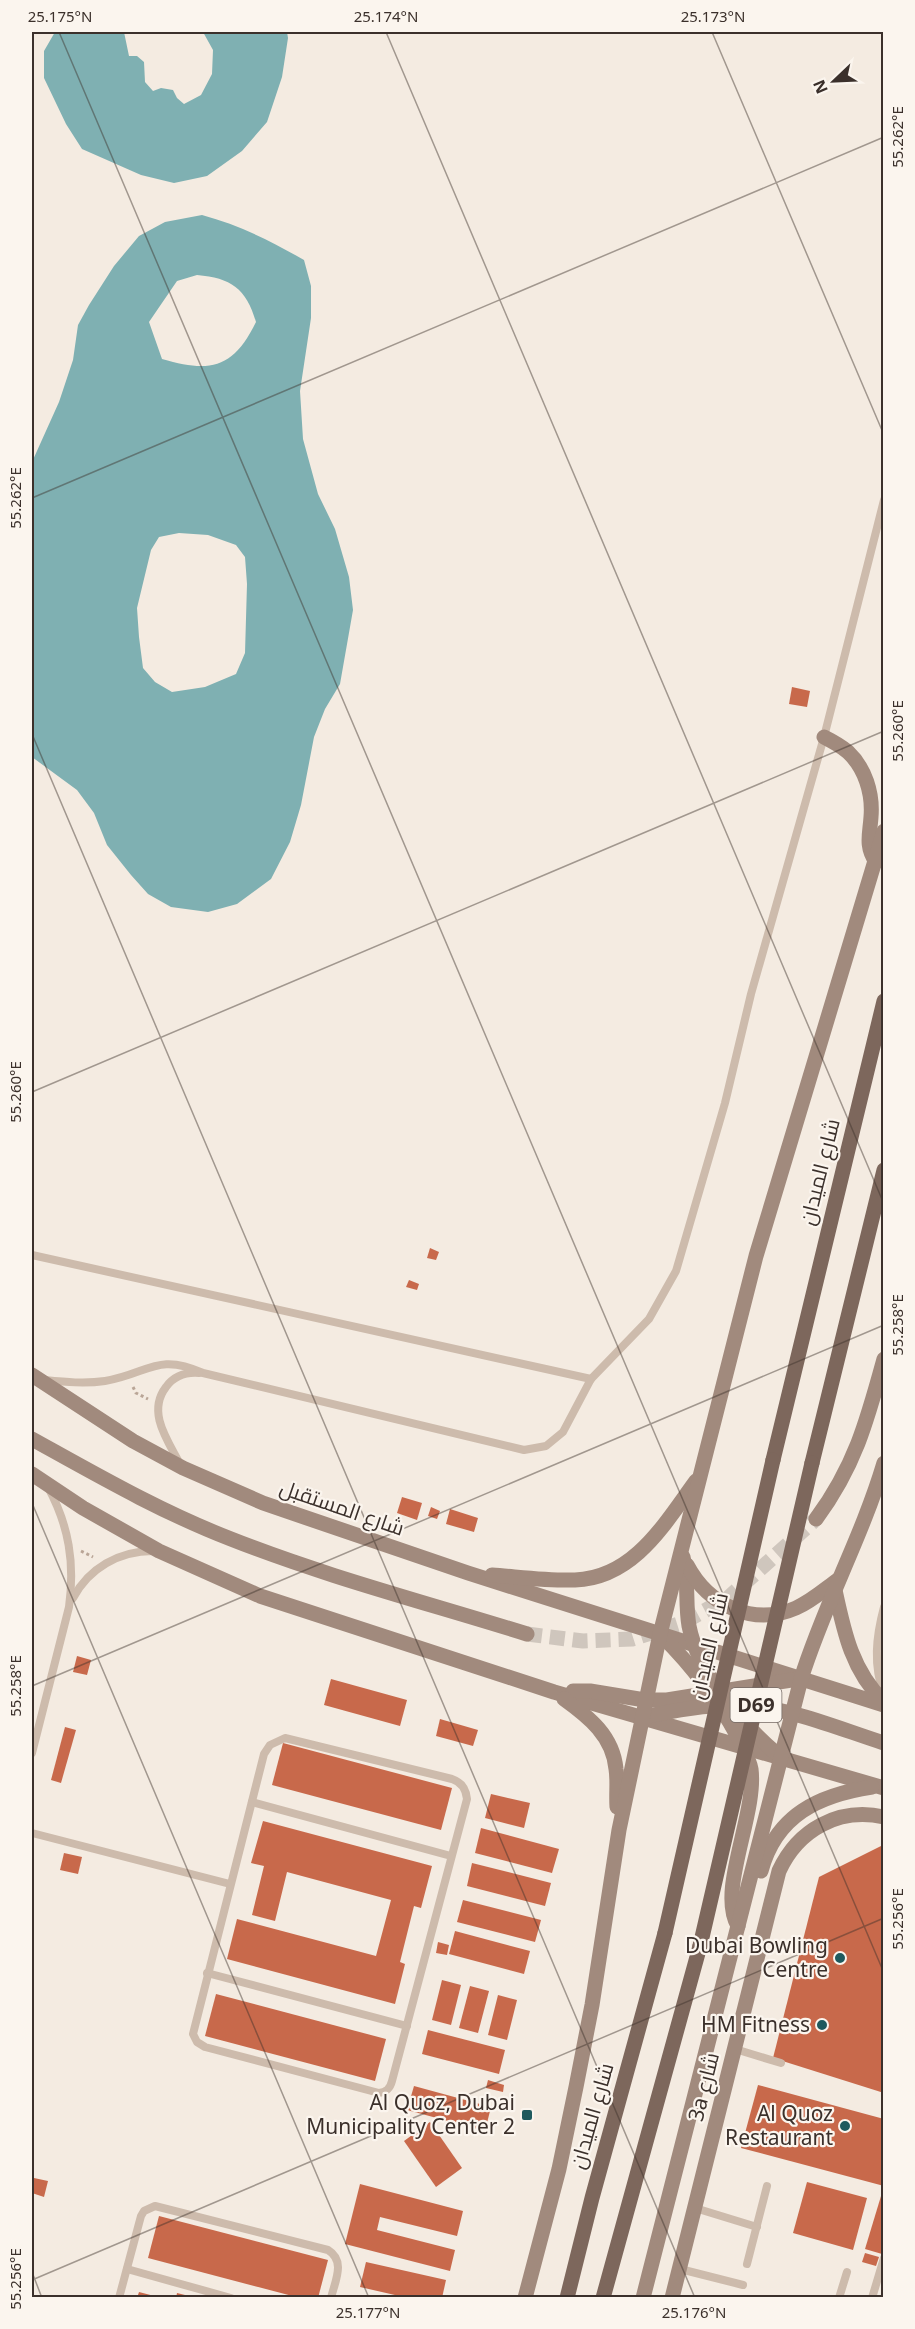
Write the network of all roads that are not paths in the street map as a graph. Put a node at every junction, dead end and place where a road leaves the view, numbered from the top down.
1 (884, 500) edge
2 (824, 736) junction
3 (884, 831) edge
4 (876, 862) junction
5 (884, 1001) edge
6 (884, 1170) edge
7 (32, 1255) edge
8 (884, 1359) edge
9 (203, 1373) junction
10 (35, 1377) edge
11 (591, 1379) junction
12 (32, 1438) edge
13 (884, 1463) edge
14 (183, 1468) junction
15 (702, 1473) junction
16 (32, 1474) edge
17 (46, 1484) junction
18 (816, 1519) tunnel mouth
19 (159, 1551) junction
20 (682, 1551) junction
21 (468, 1573) junction
22 (837, 1585) junction
23 (69, 1607) junction
24 (884, 1607) edge
25 (527, 1634) tunnel mouth
26 (660, 1634) junction
27 (879, 1634) edge
28 (694, 1645) junction
29 (801, 1679) junction
30 (554, 1692) junction
31 (884, 1695) edge
32 (721, 1699) junction
33 (645, 1700) junction
34 (884, 1704) edge
35 (792, 1714) junction
36 (642, 1718) junction
37 (884, 1743) edge
38 (743, 1747) junction
39 (32, 1753) edge
40 (781, 1758) junction
41 (881, 1787) edge
42 (252, 1802) junction
43 (884, 1817) edge
44 (619, 1830) junction
45 (32, 1833) edge
46 (451, 1856) junction
47 (230, 1884) junction
48 (738, 1926) junction
49 (207, 1973) junction
50 (407, 2026) junction
51 (735, 2049) junction
52 (781, 2063) dead end
53 (767, 2186) dead end
54 (695, 2208) junction
55 (757, 2227) junction
56 (884, 2258) edge
57 (747, 2264) dead end
58 (127, 2269) junction
59 (680, 2269) junction
60 (846, 2272) dead end
61 (647, 2282) junction
62 (743, 2285) dead end
63 (119, 2298) edge
64 (231, 2298) edge
65 (331, 2298) edge
66 (525, 2298) edge
67 (567, 2298) edge
68 (603, 2298) edge
69 (643, 2298) edge
70 (654, 2298) edge
71 (672, 2298) edge
72 (839, 2298) edge
73 (872, 2298) edge

1 - 2 lane
2 - 4 main road
2 - 11 lane
3 - 4 main road
4 - 15 main road
5 - 67 main road, شارع الميدان / D69, bridge
6 - 68 main road, D69, bridge
7 - 11 lane
8 - 18 main road
9 - 10 lane
9 - 11 lane
9 - 14 lane
10 - 14 main road, شارع المستقبل
12 - 25 main road
13 - 22 main road
14 - 21 main road, شارع المستقبل
15 - 20 main road
15 - 21 main road
16 - 17 main road
17 - 19 main road
17 - 23 lane
19 - 23 lane
19 - 30 main road
20 - 22 main road
20 - 26 main road
20 - 28 main road
21 - 26 main road, شارع المستقبل
22 - 29 main road
22 - 34 main road
23 - 39 lane
24 - 27 lane
26 - 28 main road, شارع المستقبل
26 - 32 main road
26 - 33 main road
27 - 31 lane
28 - 29 main road, شارع المستقبل
28 - 32 main road
29 - 32 main road
29 - 34 main road, شارع المستقبل
29 - 35 main road
30 - 33 main road
30 - 36 main road
30 - 44 main road
32 - 33 main road
32 - 35 main road
32 - 36 main road
32 - 38 main road
32 - 40 main road
33 - 36 main road
35 - 37 main road
35 - 40 main road
36 - 38 main road
36 - 44 main road
38 - 40 main road
38 - 48 main road
40 - 41 main road
40 - 48 main road
41 - 48 main road
42 - 46 lane
42 - 46 lane
42 - 47 lane
43 - 51 main road, 3a شارع
44 - 66 main road
45 - 47 lane
46 - 50 lane
47 - 49 lane
48 - 61 main road
49 - 50 lane
49 - 50 lane
51 - 52 lane
51 - 54 main road, 3a شارع
53 - 55 lane
54 - 55 lane
54 - 59 main road, 3a شارع
55 - 57 lane
56 - 73 lane
58 - 63 lane
58 - 64 lane
58 - 65 lane
59 - 62 lane
59 - 71 main road, 3a شارع
60 - 72 lane
61 - 69 main road
61 - 70 main road

